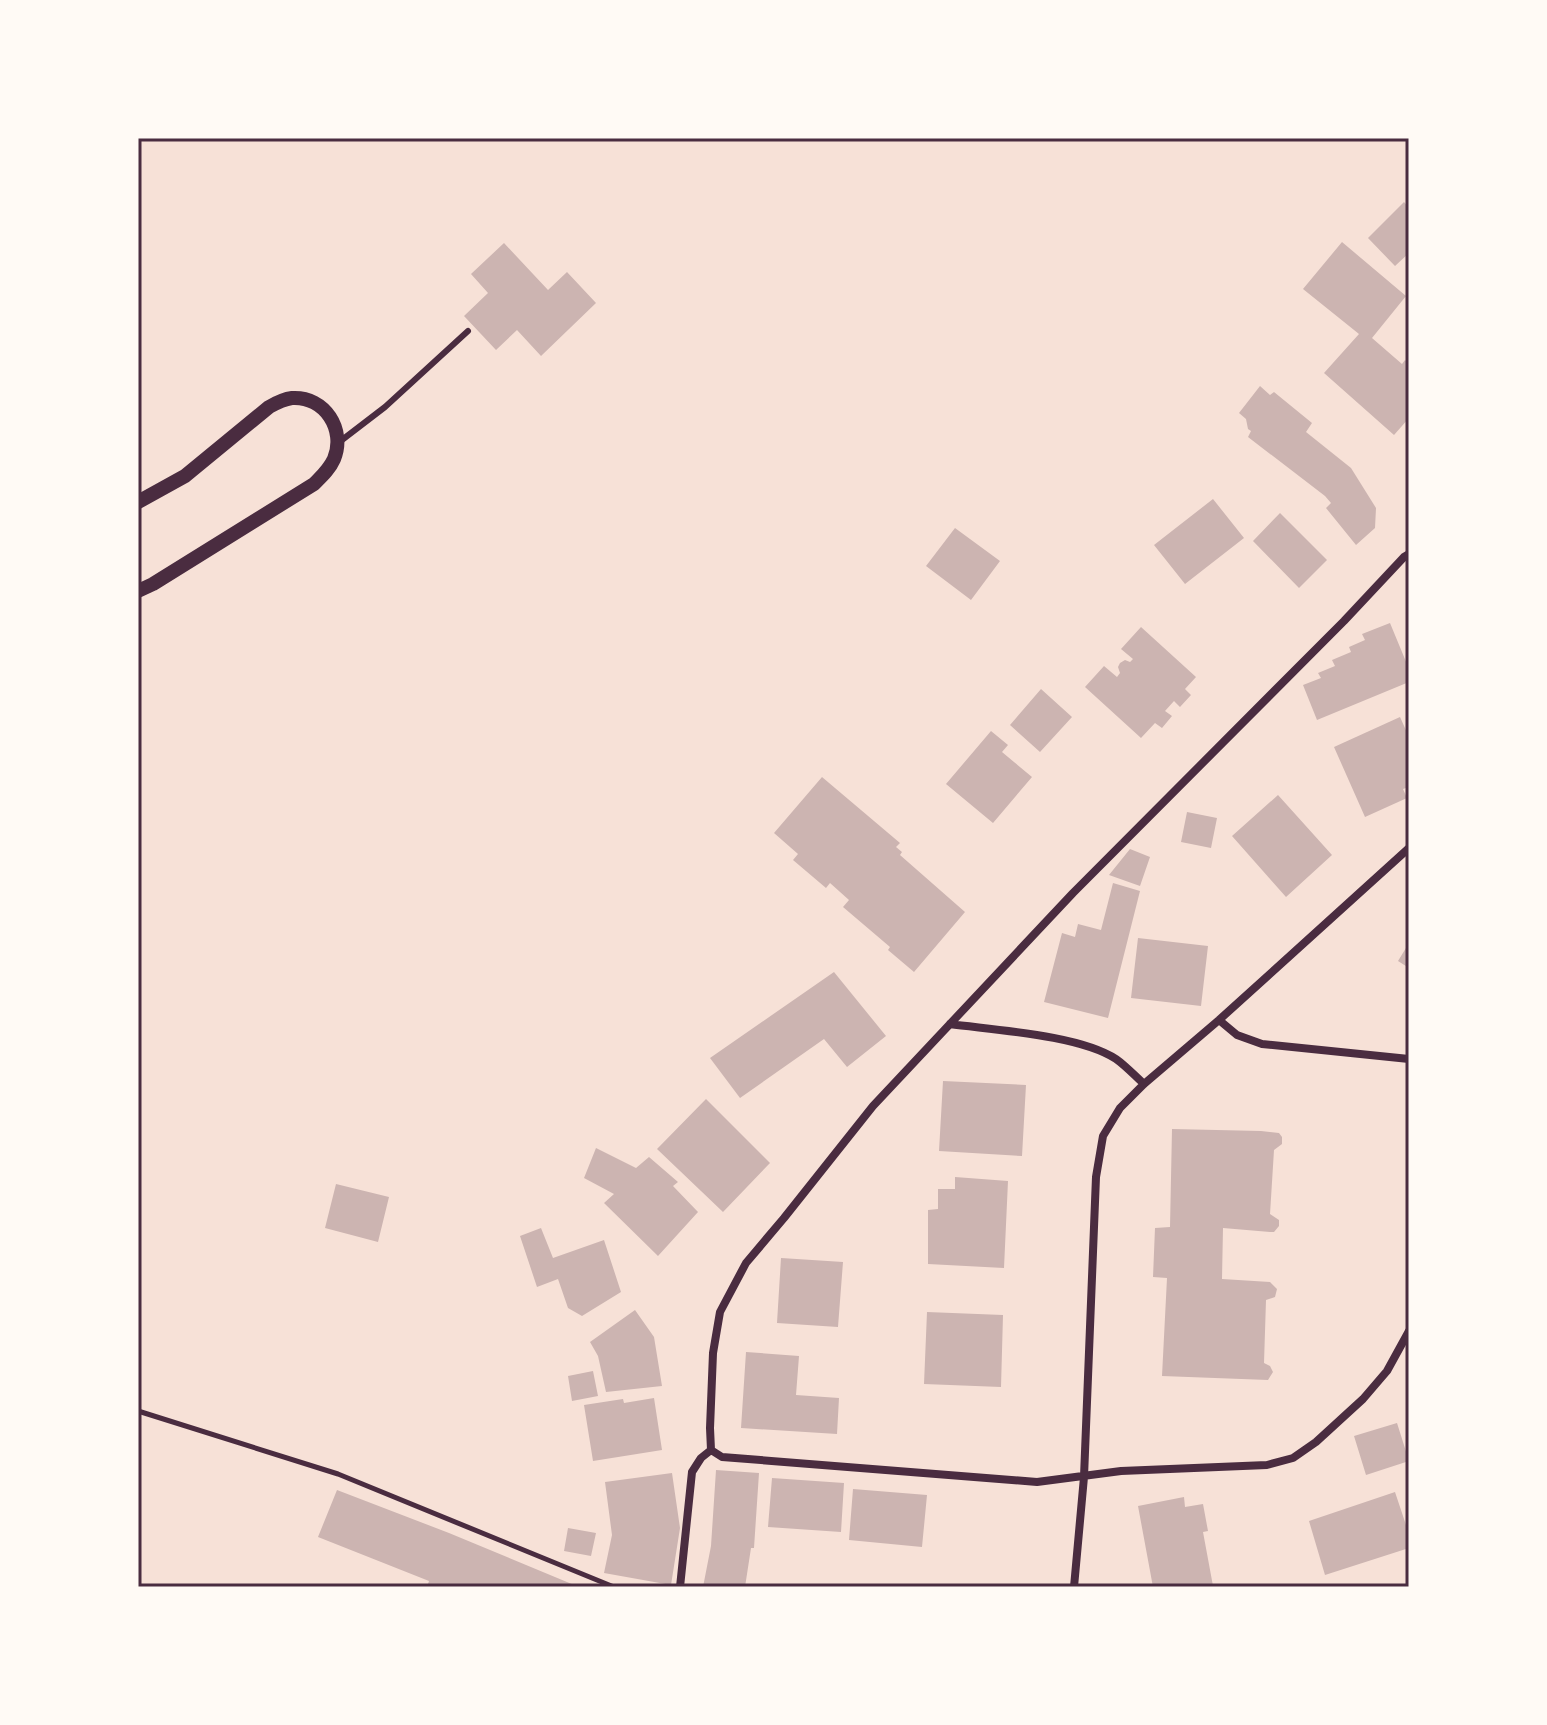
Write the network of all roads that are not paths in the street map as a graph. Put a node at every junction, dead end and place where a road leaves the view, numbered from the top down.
1 (468, 331) dead end
2 (337, 443) junction
3 (138, 502) edge
4 (1409, 554) edge
5 (138, 591) edge
6 (1409, 848) edge
7 (1219, 1020) junction
8 (950, 1024) junction
9 (1409, 1059) edge
10 (1144, 1084) junction
11 (1409, 1331) edge
12 (711, 1450) junction
13 (1084, 1477) junction
14 (680, 1587) edge
15 (1074, 1587) edge

1 - 2 lane
2 - 3 street
2 - 5 street
4 - 8 street
6 - 7 street
7 - 9 street
7 - 10 street
8 - 10 street
8 - 12 street
10 - 13 street
11 - 13 street
12 - 13 street
12 - 14 street
13 - 15 street

